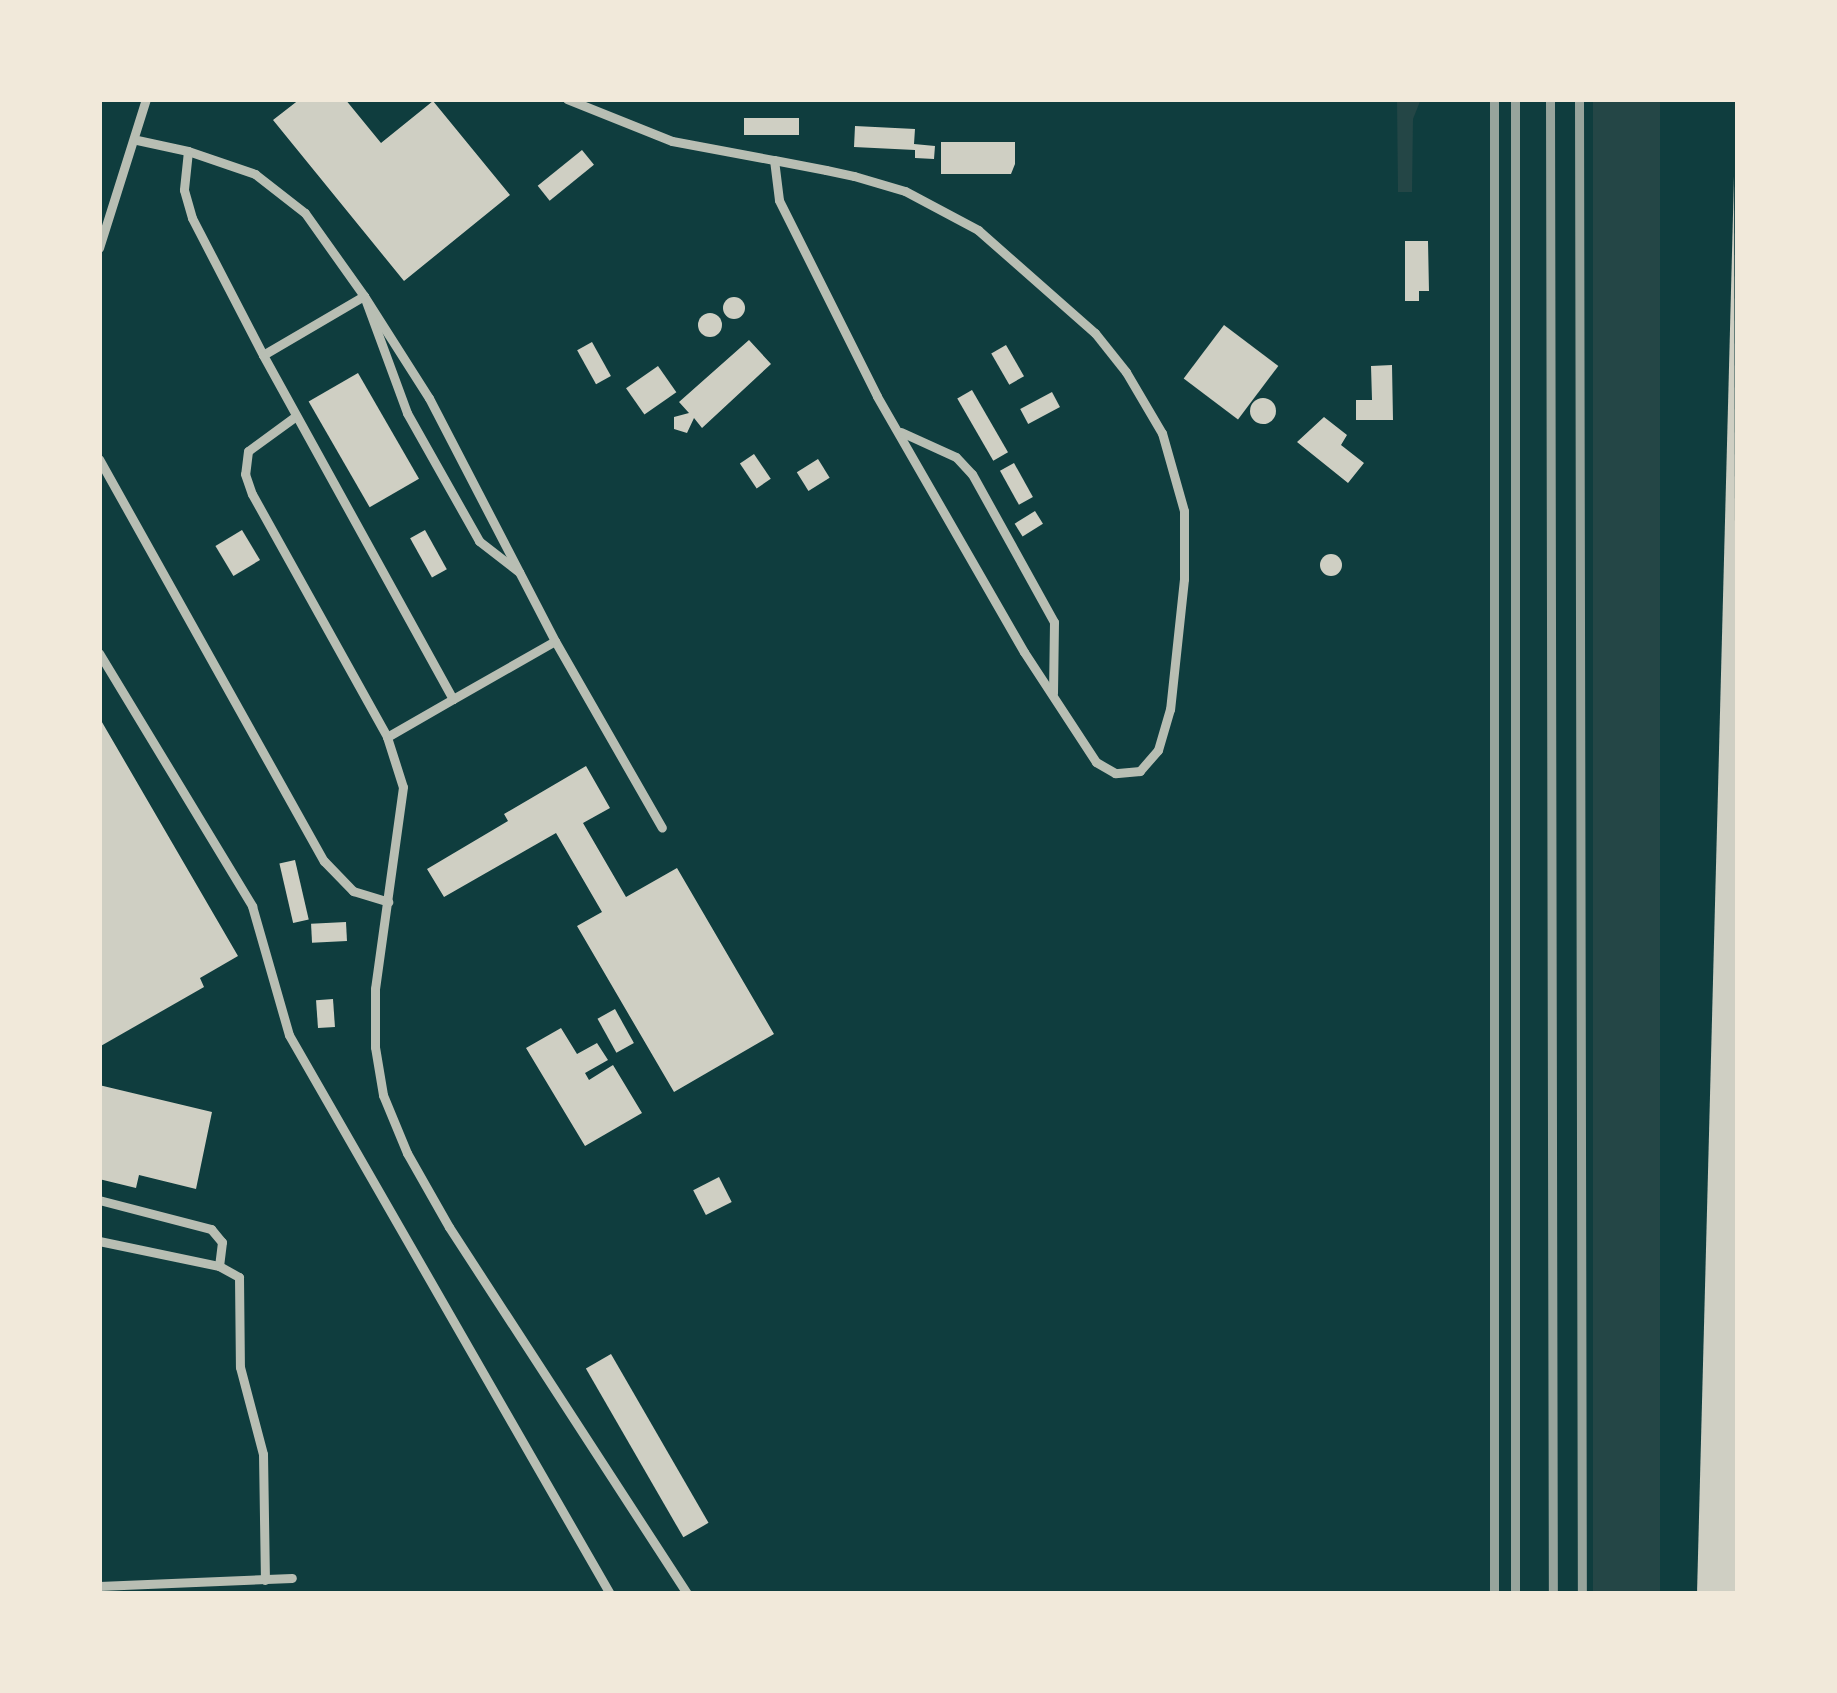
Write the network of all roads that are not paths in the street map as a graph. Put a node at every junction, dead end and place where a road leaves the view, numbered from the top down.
1 (146, 99) edge
2 (567, 99) edge
3 (137, 140) junction
4 (188, 151) junction
5 (774, 160) junction
6 (99, 248) edge
7 (364, 296) junction
8 (262, 355) junction
9 (296, 416) junction
10 (895, 428) junction
11 (99, 459) edge
12 (519, 572) junction
13 (555, 641) junction
14 (99, 652) edge
15 (453, 699) junction
16 (1056, 704) junction
17 (387, 737) junction
18 (662, 828) dead end
19 (388, 902) junction
20 (99, 1200) edge
21 (99, 1241) edge
22 (219, 1266) junction
23 (292, 1578) dead end
24 (265, 1580) junction
25 (99, 1586) edge
26 (610, 1594) edge
27 (687, 1594) edge

1 - 3 lane
2 - 5 lane
3 - 4 lane
3 - 6 lane
4 - 7 lane
4 - 8 lane
5 - 10 lane
5 - 16 lane
7 - 8 lane
7 - 12 lane
7 - 12 lane
8 - 9 lane
9 - 15 lane
9 - 17 lane
10 - 16 lane
10 - 16 lane
11 - 19 lane
12 - 13 lane
13 - 15 lane
13 - 18 lane
14 - 26 lane
15 - 17 lane
17 - 19 lane
19 - 27 lane
20 - 22 lane
21 - 22 lane
22 - 24 lane
23 - 24 lane
24 - 25 lane

